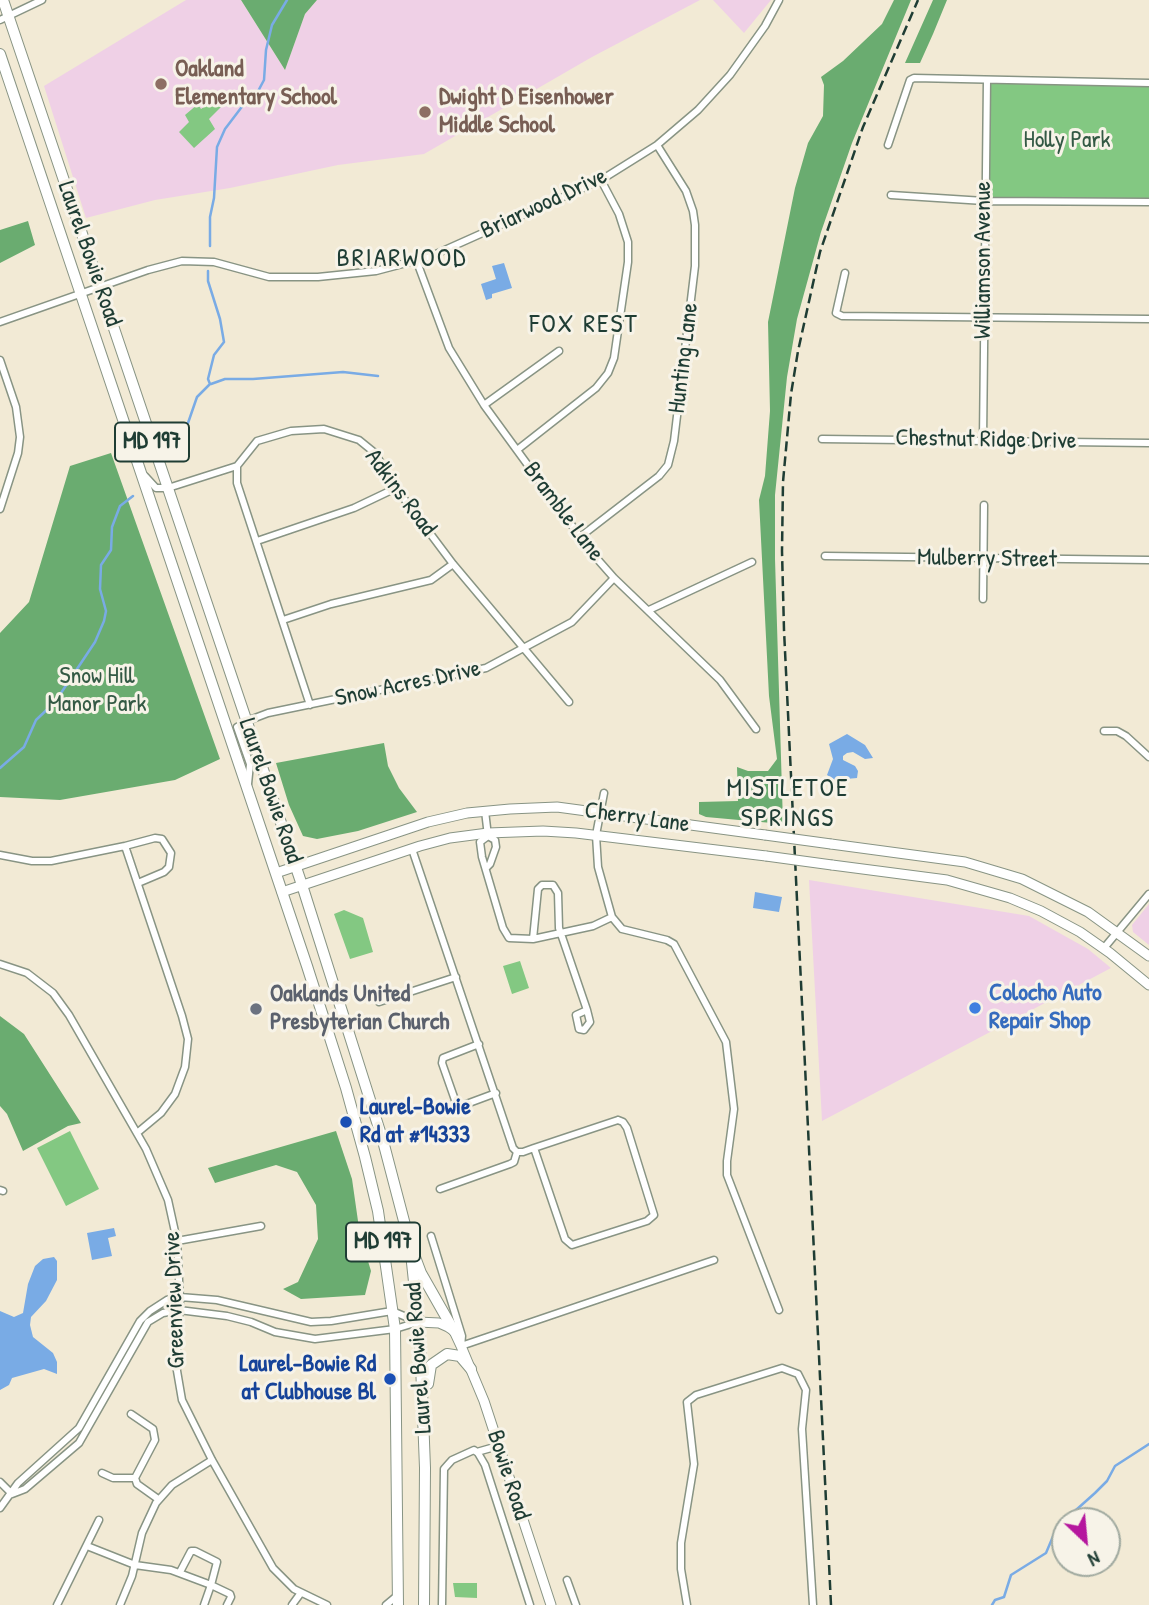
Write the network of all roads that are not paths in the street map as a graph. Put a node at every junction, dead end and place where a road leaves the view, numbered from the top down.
1 (3, 0) edge
2 (41, 0) edge
3 (779, 0) edge
4 (4, 19) edge
5 (0, 54) edge
6 (987, 80) junction
7 (1149, 83) edge
8 (657, 145) junction
9 (888, 145) dead end
10 (601, 180) junction
11 (891, 195) dead end
12 (984, 201) junction
13 (1149, 202) edge
14 (417, 262) junction
15 (845, 273) dead end
16 (100, 287) junction
17 (81, 294) junction
18 (984, 317) junction
19 (1149, 319) edge
20 (0, 322) edge
21 (559, 351) dead end
22 (0, 360) edge
23 (484, 405) junction
24 (822, 439) dead end
25 (983, 440) junction
26 (1149, 443) edge
27 (517, 450) junction
28 (237, 466) junction
29 (141, 472) junction
30 (168, 488) junction
31 (396, 488) junction
32 (984, 505) dead end
33 (0, 509) edge
34 (580, 537) junction
35 (257, 541) junction
36 (825, 556) dead end
37 (983, 559) junction
38 (1149, 560) edge
39 (752, 562) dead end
40 (453, 564) junction
41 (614, 578) junction
42 (983, 599) dead end
43 (649, 610) junction
44 (284, 620) junction
45 (525, 648) junction
46 (569, 702) dead end
47 (310, 705) junction
48 (247, 721) junction
49 (756, 729) dead end
50 (1104, 731) dead end
51 (1149, 757) edge
52 (247, 786) junction
53 (604, 793) dead end
54 (485, 811) junction
55 (600, 813) junction
56 (488, 834) junction
57 (596, 835) junction
58 (125, 846) junction
59 (412, 849) junction
60 (0, 855) edge
61 (296, 866) junction
62 (486, 868) junction
63 (276, 873) junction
64 (138, 883) junction
65 (302, 886) junction
66 (282, 892) junction
67 (1149, 894) edge
68 (612, 917) junction
69 (1117, 932) junction
70 (561, 933) junction
71 (533, 939) junction
72 (1104, 948) junction
73 (1149, 956) edge
74 (0, 964) edge
75 (456, 977) junction
76 (1149, 985) edge
77 (379, 1002) dead end
78 (587, 1010) dead end
79 (479, 1044) junction
80 (496, 1093) junction
81 (137, 1133) junction
82 (534, 1149) junction
83 (517, 1152) junction
84 (440, 1189) dead end
85 (261, 1226) dead end
86 (431, 1236) dead end
87 (177, 1241) junction
88 (410, 1244) junction
89 (714, 1260) dead end
90 (180, 1297) junction
91 (179, 1310) junction
92 (779, 1310) dead end
93 (392, 1311) junction
94 (418, 1322) junction
95 (395, 1329) junction
96 (454, 1331) junction
97 (461, 1346) junction
98 (471, 1369) junction
99 (131, 1414) dead end
100 (424, 1425) junction
101 (498, 1446) junction
102 (477, 1452) junction
103 (212, 1460) junction
104 (102, 1473) dead end
105 (136, 1481) junction
106 (0, 1482) edge
107 (12, 1494) junction
108 (158, 1499) junction
109 (0, 1508) edge
110 (99, 1520) dead end
111 (87, 1546) junction
112 (135, 1565) junction
113 (180, 1573) junction
114 (567, 1580) dead end
115 (211, 1585) junction
116 (300, 1594) junction
117 (398, 1600) edge
118 (57, 1605) edge
119 (120, 1605) edge
120 (204, 1605) edge
121 (227, 1605) edge
122 (292, 1605) edge
123 (327, 1605) edge
124 (386, 1605) edge
125 (424, 1605) edge
126 (442, 1605) edge
127 (530, 1605) edge
128 (551, 1605) edge
129 (576, 1605) edge
130 (687, 1605) edge
131 (813, 1605) edge

1 - 4 main road, Laurel Bowie Road / MD 197
2 - 4 street
3 - 8 street, Briarwood Drive
4 - 16 main road, Laurel Bowie Road / MD 197
5 - 17 main road, Laurel Bowie Road / MD 197
6 - 7 street
6 - 9 street
6 - 12 street, Williamson Avenue
8 - 10 street, Briarwood Drive
8 - 34 street, Hunting Lane
10 - 14 street, Briarwood Drive
10 - 27 street
11 - 12 street
12 - 13 street
12 - 18 street, Williamson Avenue
14 - 16 street, Briarwood Drive
14 - 23 street, Bramble Lane
15 - 18 street
16 - 17 street, Briarwood Drive
16 - 30 main road, Laurel Bowie Road / MD 197
17 - 20 street, Briarwood Drive
17 - 29 main road, Laurel Bowie Road / MD 197
18 - 19 street
18 - 25 street, Williamson Avenue
21 - 23 street
22 - 33 street
23 - 27 street, Bramble Lane
24 - 25 street, Chestnut Ridge Drive
25 - 26 street, Chestnut Ridge Drive
27 - 34 street, Bramble Lane
28 - 30 street
28 - 31 street, Adkins Road
28 - 35 street
29 - 30 street
29 - 52 main road, Laurel Bowie Road / MD 197
30 - 48 main road, Laurel Bowie Road / MD 197
31 - 35 street
31 - 40 street, Adkins Road
32 - 37 street
34 - 41 street, Bramble Lane
35 - 44 street
36 - 37 street, Mulberry Street
37 - 38 street, Mulberry Street
37 - 42 street
39 - 43 street
40 - 44 street
40 - 45 street, Adkins Road
41 - 43 street, Bramble Lane
41 - 45 street, Snow Acres Drive
43 - 49 street, Bramble Lane
44 - 47 street
45 - 46 street, Adkins Road
45 - 47 street, Snow Acres Drive
47 - 48 street, Snow Acres Drive
48 - 52 street
48 - 61 main road, Laurel Bowie Road / MD 197
50 - 51 street
52 - 63 main road, Laurel Bowie Road / MD 197
53 - 55 street
54 - 55 main road, Cherry Lane
54 - 56 street
54 - 61 main road, Cherry Lane
55 - 57 street
55 - 69 main road, Cherry Lane, bridge
56 - 57 main road, Cherry Lane
56 - 59 main road, Cherry Lane
56 - 62 street
56 - 62 street
57 - 68 street
57 - 72 main road, Cherry Lane, bridge
58 - 60 street
58 - 64 street
58 - 64 street
59 - 65 main road, Cherry Lane
59 - 75 street
61 - 63 main road, Cherry Lane
61 - 65 main road, Laurel Bowie Road / MD 197
62 - 71 street
63 - 66 main road, Laurel Bowie Road / MD 197
64 - 81 street
65 - 66 main road, Cherry Lane
65 - 88 main road, Laurel Bowie Road / MD 197
66 - 93 main road, Laurel Bowie Road / MD 197
67 - 69 street
68 - 70 street
68 - 92 street
69 - 72 street
69 - 73 main road, Cherry Lane
70 - 71 street
70 - 71 street
70 - 78 street
72 - 76 main road, Cherry Lane
74 - 81 street, Greenview Drive
75 - 77 street
75 - 79 street
79 - 80 street
79 - 80 street
80 - 83 street
81 - 87 street, Greenview Drive
82 - 82 street
82 - 83 street
83 - 84 street
85 - 87 street
86 - 97 street, Bowie Road
87 - 90 street, Greenview Drive
88 - 94 main road, Laurel Bowie Road / MD 197
88 - 96 main road
89 - 97 street
90 - 91 street, Greenview Drive
90 - 93 street
90 - 107 street
91 - 95 street
91 - 103 street, Greenview Drive
91 - 107 street
93 - 94 street
93 - 95 main road, Laurel Bowie Road / MD 197
94 - 95 street
94 - 96 main road
94 - 100 main road, Laurel Bowie Road / MD 197
95 - 117 main road, Laurel Bowie Road / MD 197
96 - 97 main road, Bowie Road
97 - 98 main road, Bowie Road
98 - 100 main road
98 - 101 main road, Bowie Road
99 - 105 street
100 - 125 main road, Laurel Bowie Road / MD 197
101 - 102 street
101 - 128 main road, Bowie Road
102 - 126 street
102 - 127 street
103 - 108 street
103 - 116 street, Greenview Drive
104 - 105 street
105 - 108 street
106 - 107 street
107 - 109 street
108 - 112 street
110 - 111 street
111 - 112 street
111 - 118 street
112 - 113 street
112 - 119 street
113 - 115 street
113 - 115 street
114 - 129 street
115 - 120 street
115 - 121 street
116 - 122 street
116 - 123 street, Greenview Drive
117 - 124 street
130 - 131 street

